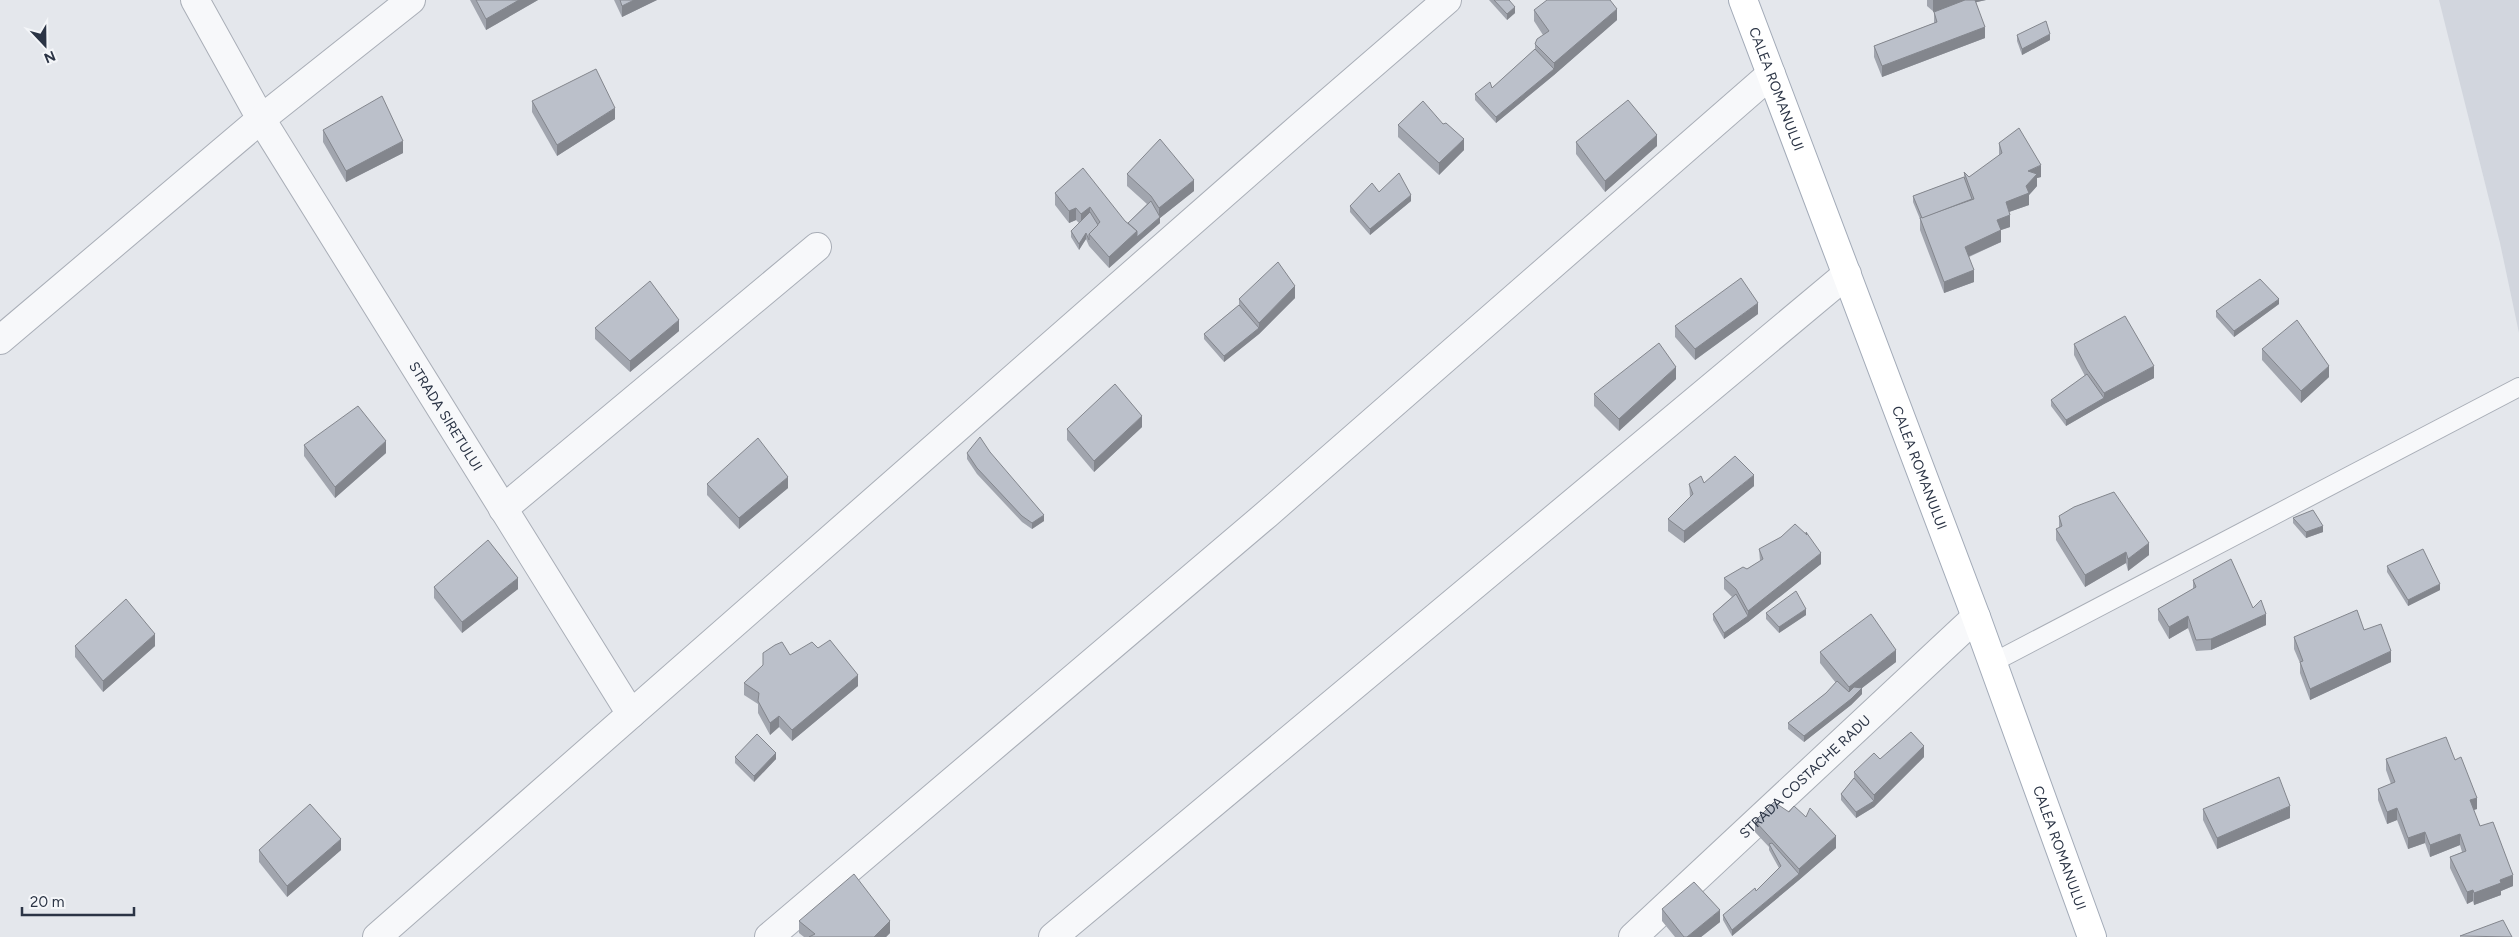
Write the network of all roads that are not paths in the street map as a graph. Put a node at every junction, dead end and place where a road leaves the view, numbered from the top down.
1 (195, 0) edge
2 (410, 0) edge
3 (1447, 0) edge
4 (1743, 0) edge
5 (1771, 74) junction
6 (261, 119) junction
7 (817, 247) dead end
8 (1847, 274) junction
9 (0, 340) edge
10 (2519, 387) edge
11 (503, 509) junction
12 (1976, 617) junction
13 (1992, 663) junction
14 (631, 714) junction
15 (377, 937) edge
16 (769, 937) edge
17 (1053, 937) edge
18 (1633, 937) edge
19 (2092, 937) edge

1 - 6 street, STRADA SIRETULUI
2 - 6 street
3 - 14 street
4 - 5 main road, CALEA ROMANULUI
5 - 8 main road, CALEA ROMANULUI
5 - 16 street
6 - 9 street
6 - 11 street, STRADA SIRETULUI
7 - 11 street
8 - 12 main road, CALEA ROMANULUI
8 - 17 street
10 - 13 lane
11 - 14 street, STRADA SIRETULUI
12 - 13 main road, CALEA ROMANULUI
12 - 18 street, STRADA COSTACHE RADU
13 - 19 main road, CALEA ROMANULUI
14 - 15 street

